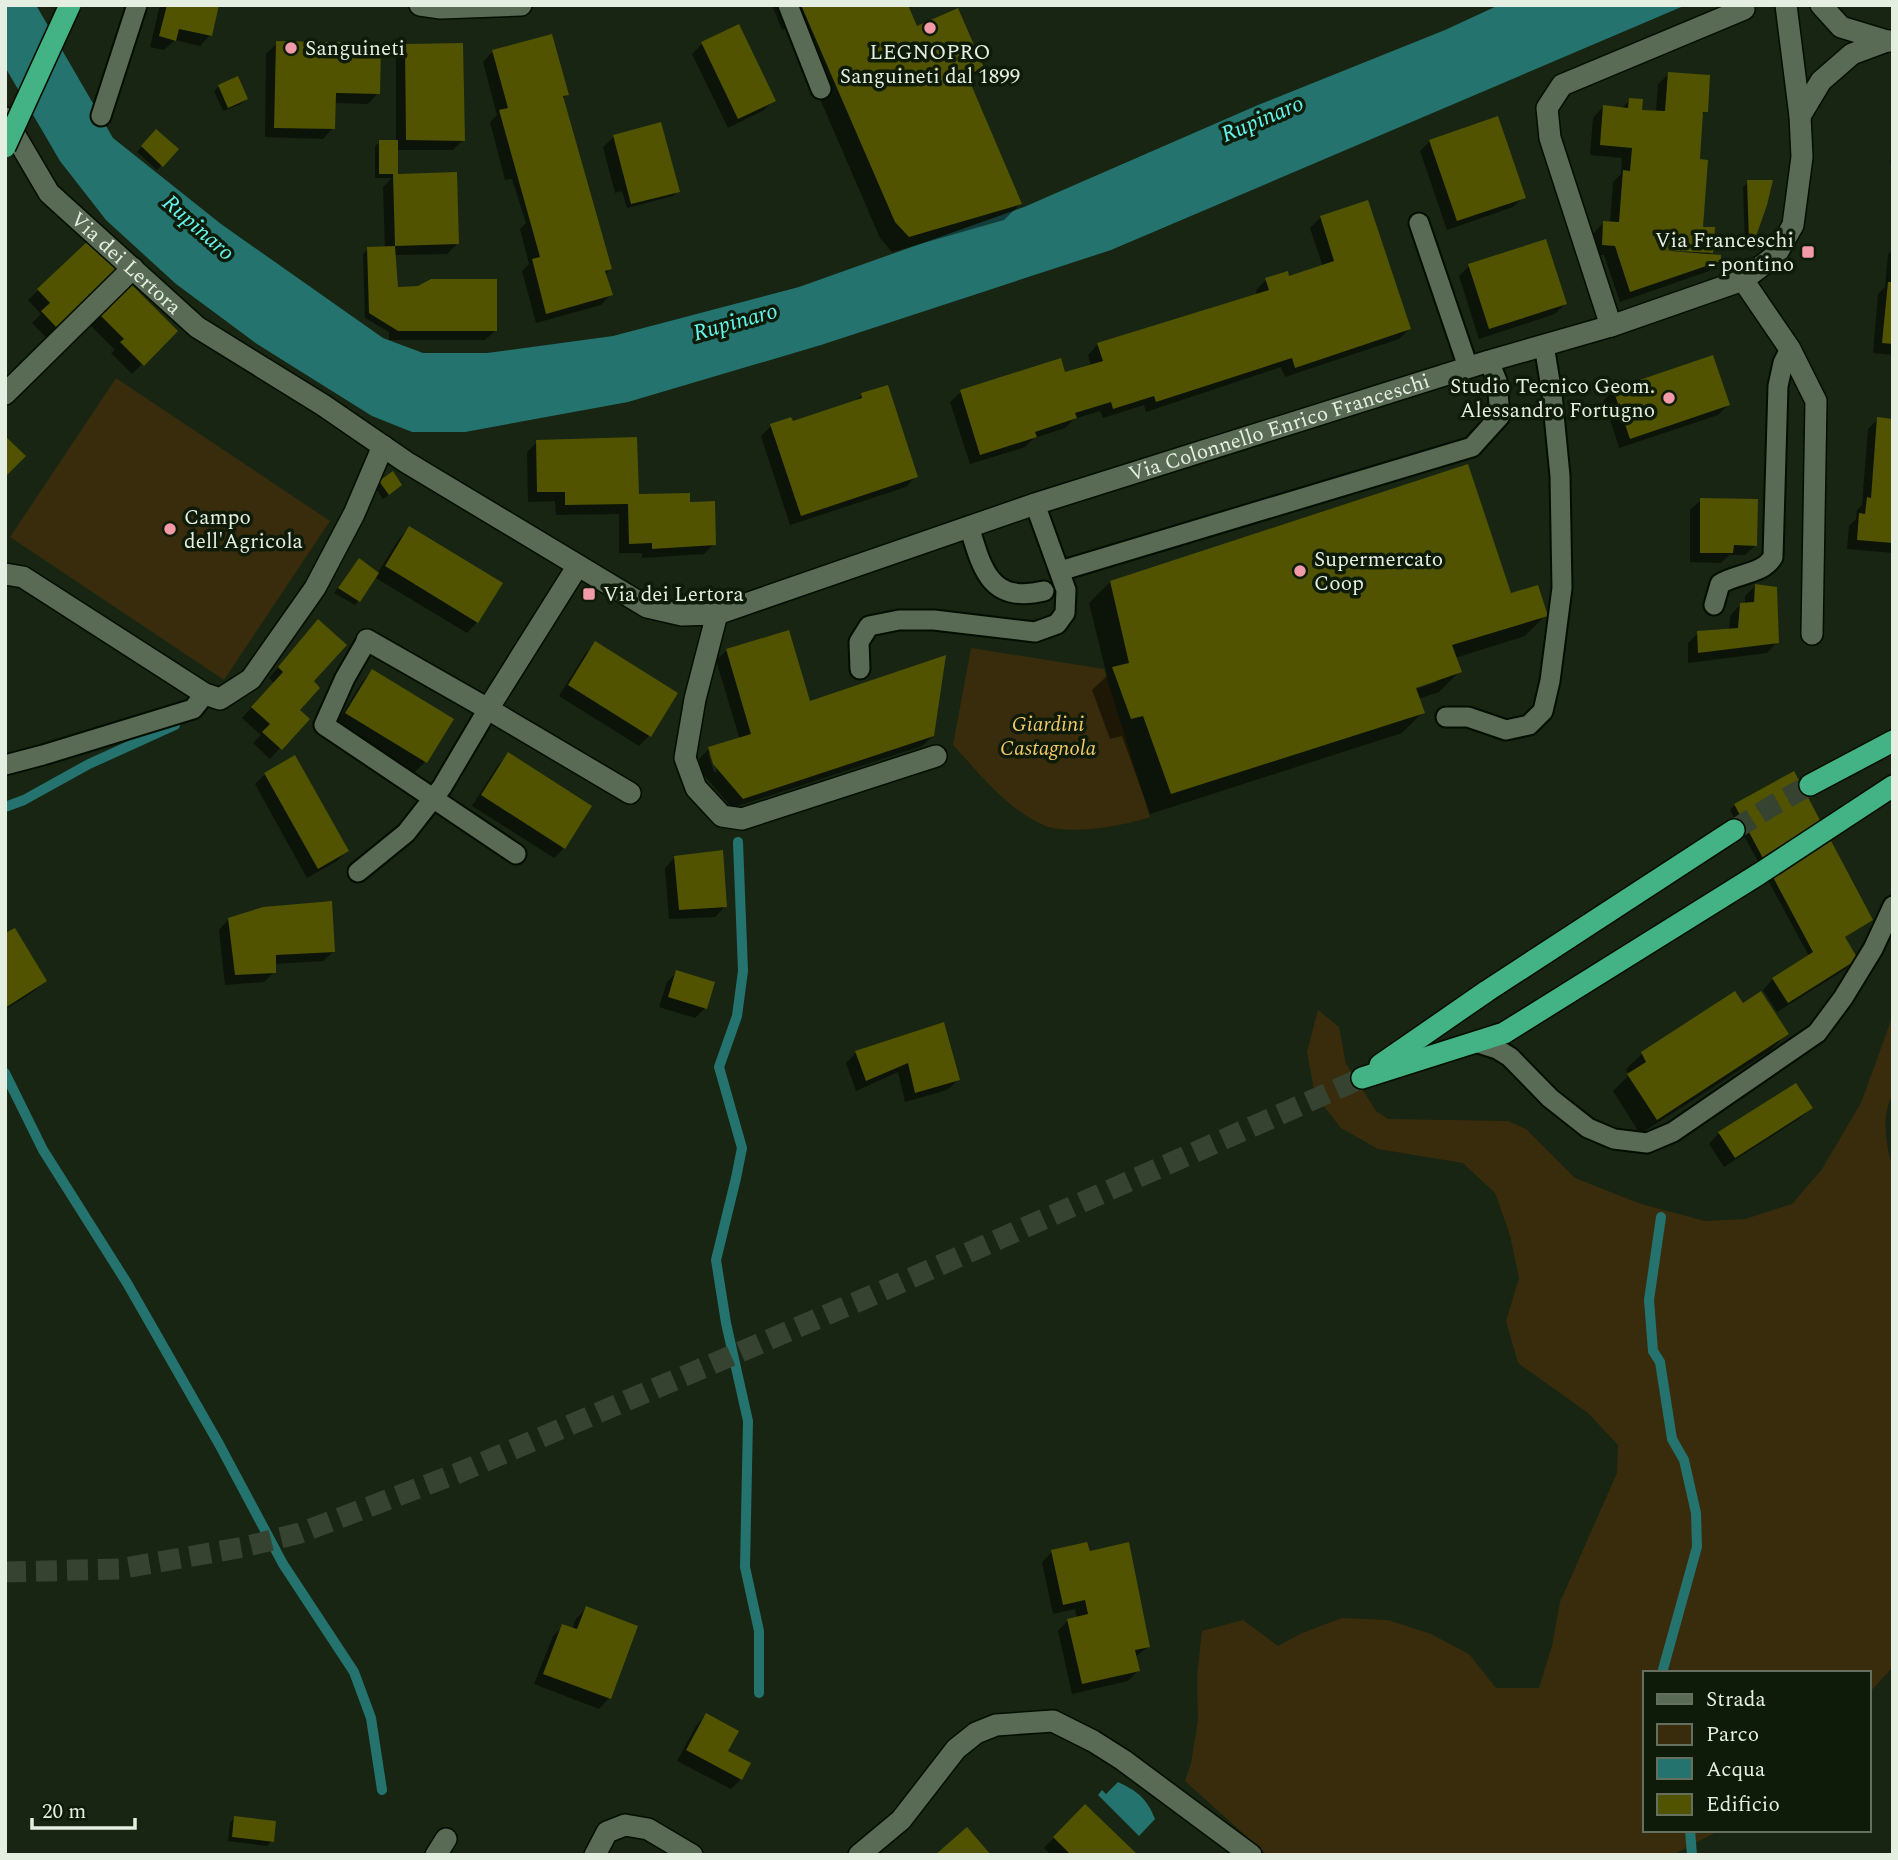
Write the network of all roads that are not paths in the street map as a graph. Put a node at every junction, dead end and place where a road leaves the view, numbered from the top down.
1 (70, 5) edge
2 (137, 5) edge
3 (420, 5) edge
4 (521, 5) edge
5 (788, 5) edge
6 (1786, 5) edge
7 (1821, 5) edge
8 (1744, 9) dead end
9 (1890, 41) edge
10 (821, 89) dead end
11 (101, 116) dead end
12 (1800, 116) junction
13 (5, 118) edge
14 (5, 147) edge
15 (1419, 223) dead end
16 (133, 268) junction
17 (1743, 281) junction
18 (1611, 327) junction
19 (1544, 345) junction
20 (1790, 349) junction
21 (1489, 360) junction
22 (1468, 367) junction
23 (5, 394) edge
24 (383, 446) junction
25 (1035, 504) junction
26 (969, 526) junction
27 (577, 567) junction
28 (1060, 571) junction
29 (5, 574) edge
30 (1044, 591) dead end
31 (763, 597) joint
32 (1714, 605) dead end
33 (717, 614) junction
34 (1812, 634) dead end
35 (367, 640) joint
36 (860, 669) dead end
37 (205, 694) junction
38 (488, 709) junction
39 (1446, 717) dead end
40 (1893, 741) edge
41 (936, 756) dead end
42 (5, 765) edge
43 (1810, 785) tunnel mouth
44 (1893, 786) edge
45 (630, 793) dead end
46 (434, 798) junction
47 (1734, 830) tunnel mouth
48 (516, 854) dead end
49 (358, 872) dead end
50 (1893, 906) edge
51 (1475, 1042) junction
52 (595, 1855) edge
53 (692, 1855) edge
54 (859, 1855) edge
55 (1251, 1855) edge

1 - 14 highway, bridge
2 - 11 lane
3 - 4 street
5 - 10 lane
6 - 12 street, Via Colonnello Enrico Franceschi
7 - 9 street
8 - 18 street
9 - 12 street
12 - 17 street, Via Colonnello Enrico Franceschi
13 - 16 street, Via dei Lertora
15 - 22 lane
16 - 23 street
16 - 24 street, Via dei Lertora
17 - 18 street, Via Colonnello Enrico Franceschi
17 - 20 street
18 - 19 street, Via Colonnello Enrico Franceschi
19 - 21 street, Via Colonnello Enrico Franceschi
19 - 39 lane
20 - 32 lane
20 - 34 street
21 - 22 street, Via Colonnello Enrico Franceschi
21 - 28 lane
22 - 25 street, Via Colonnello Enrico Franceschi
24 - 27 street, Via dei Lertora
24 - 37 street
25 - 26 street, Via Colonnello Enrico Franceschi
25 - 28 lane
26 - 30 lane
26 - 31 street, Via Colonnello Enrico Franceschi
27 - 33 street, Via dei Lertora
27 - 38 street
28 - 36 lane
29 - 37 street
31 - 33 street, Via dei Lertora
33 - 41 street
35 - 38 street
35 - 46 lane
37 - 42 lane
38 - 45 street
38 - 46 lane
40 - 43 highway
44 - 51 highway
46 - 48 lane
46 - 49 lane
47 - 51 highway
50 - 51 lane
52 - 53 street
54 - 55 street

